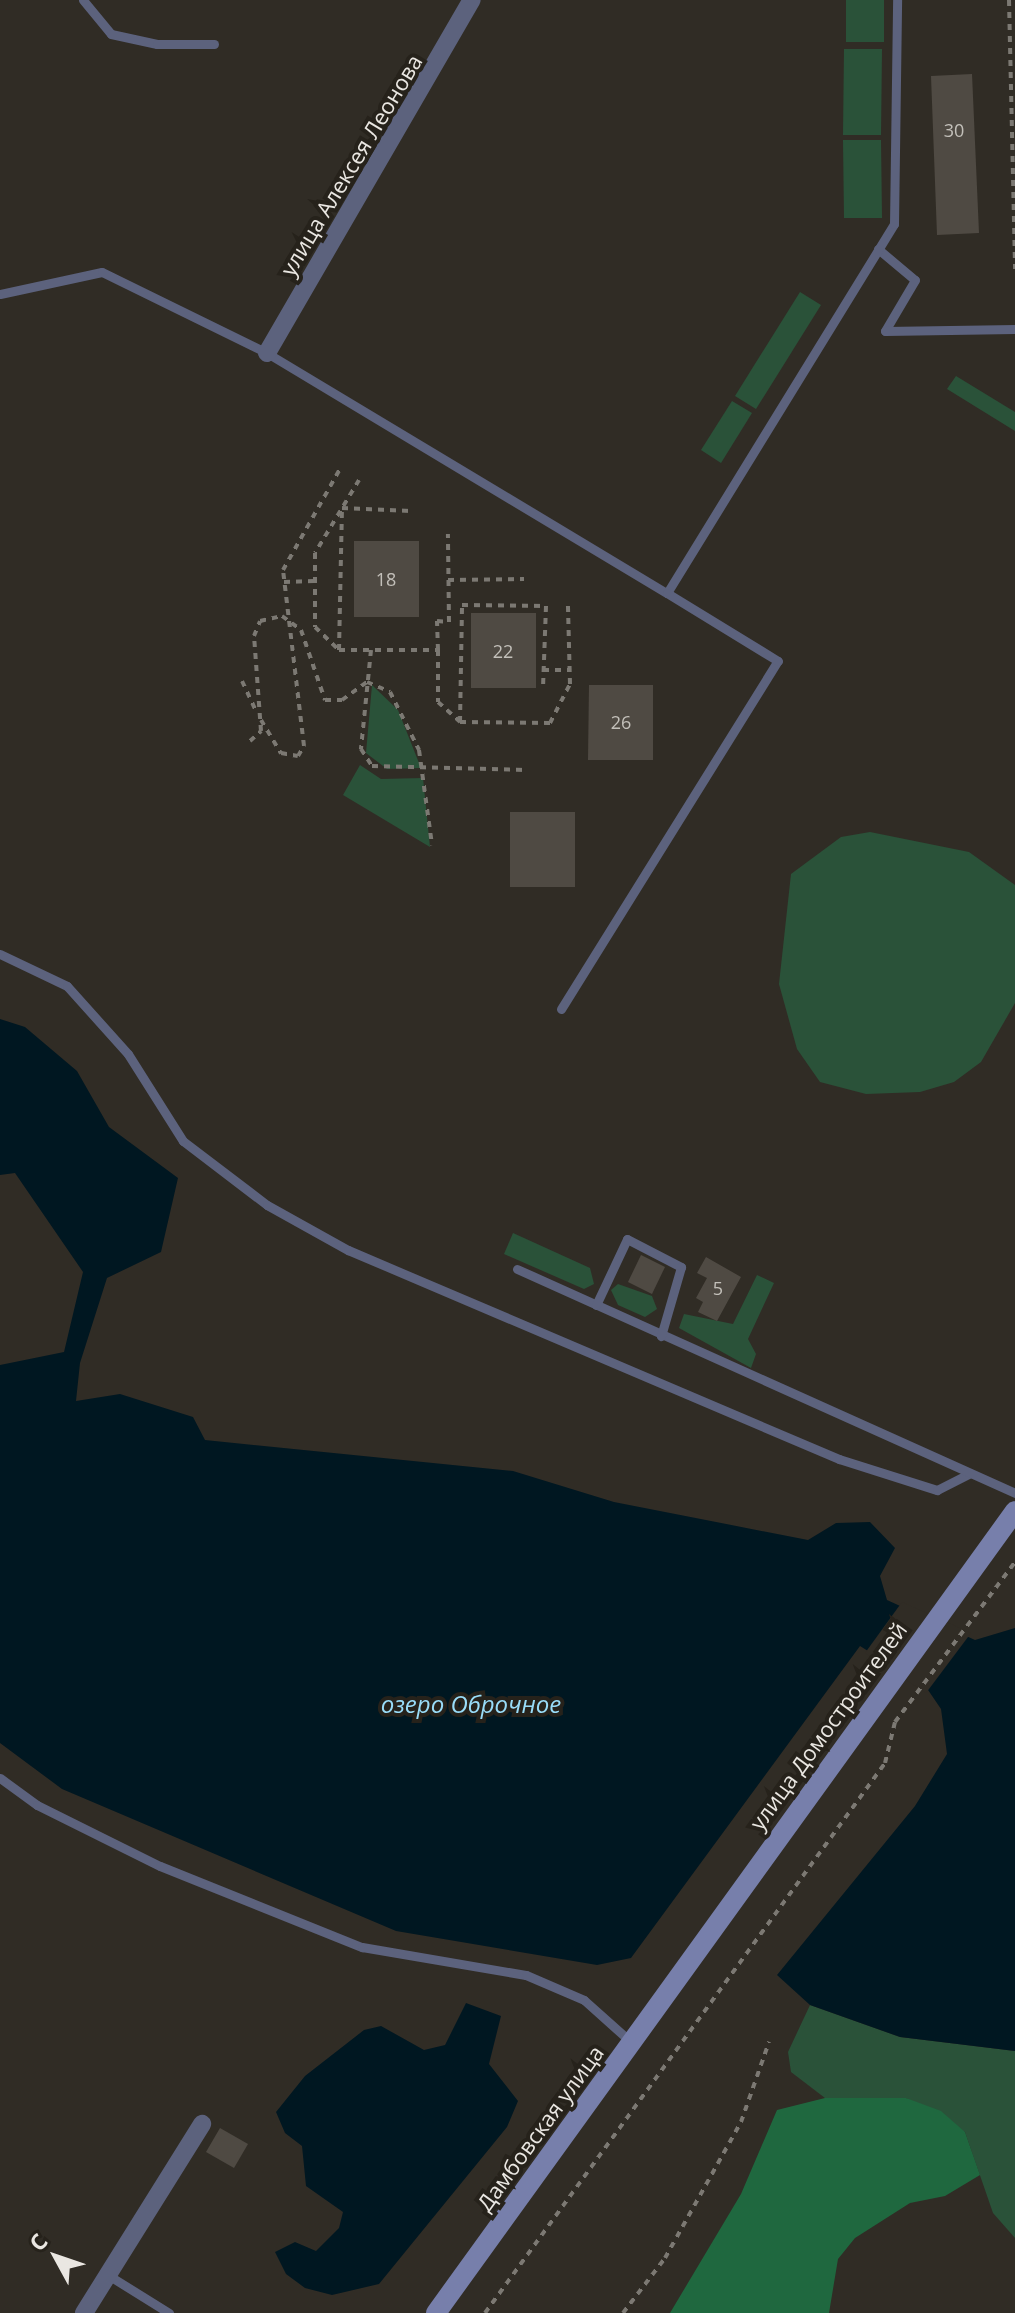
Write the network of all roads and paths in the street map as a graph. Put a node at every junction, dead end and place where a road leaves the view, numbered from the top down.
1 (83, 0) edge
2 (472, 0) edge
3 (897, 0) edge
4 (1009, 0) edge
5 (214, 44) dead end
6 (878, 249) junction
7 (1015, 269) edge
8 (0, 294) edge
9 (1015, 329) edge
10 (267, 353) junction
11 (340, 469) dead end
12 (359, 480) dead end
13 (342, 508) junction
14 (411, 511) dead end
15 (448, 534) dead end
16 (524, 579) dead end
17 (448, 580) junction
18 (315, 581) junction
19 (284, 582) junction
20 (667, 593) junction
21 (568, 606) dead end
22 (288, 618) junction
23 (339, 650) junction
24 (371, 650) junction
25 (438, 650) junction
26 (543, 670) junction
27 (570, 670) junction
28 (242, 681) dead end
29 (367, 682) junction
30 (543, 688) dead end
31 (258, 714) junction
32 (460, 722) junction
33 (250, 741) dead end
34 (526, 770) dead end
35 (424, 771) junction
36 (432, 845) dead end
37 (0, 954) edge
38 (561, 1009) dead end
39 (517, 1269) dead end
40 (596, 1305) junction
41 (661, 1336) junction
42 (970, 1473) junction
43 (1015, 1493) edge
44 (1015, 1511) edge
45 (1015, 1562) edge
46 (0, 1778) edge
47 (682, 1970) joint
48 (631, 2042) junction
49 (769, 2042) dead end
50 (202, 2124) dead end
51 (107, 2275) junction
52 (84, 2313) edge
53 (169, 2313) edge
54 (436, 2313) edge
55 (485, 2313) edge
56 (623, 2313) edge

1 - 5 lane
2 - 10 street, улица Алексея Леонова
3 - 6 lane
4 - 7 path
6 - 9 lane
6 - 20 lane
8 - 10 lane
10 - 20 lane
11 - 19 path
12 - 13 path
13 - 14 path
13 - 18 path
13 - 23 path
15 - 17 path
16 - 17 path
17 - 25 path
18 - 19 path
18 - 23 path
19 - 22 path
20 - 38 lane
21 - 27 path
22 - 29 path
22 - 31 path
22 - 31 path
23 - 24 path
24 - 25 path
24 - 29 path
25 - 32 path
26 - 27 path
26 - 30 path
26 - 32 path
27 - 32 path
28 - 31 path
29 - 35 path
29 - 35 path
31 - 33 path
34 - 35 path
35 - 36 path
37 - 42 lane
39 - 40 lane
40 - 41 lane
40 - 41 lane
41 - 42 lane
42 - 43 lane
44 - 47 main road, улица Домостроителей
45 - 55 path
46 - 48 lane
47 - 48 main road, Дамбовская улица
48 - 54 main road, Дамбовская улица
49 - 56 path
50 - 51 street
51 - 52 street
51 - 53 lane

